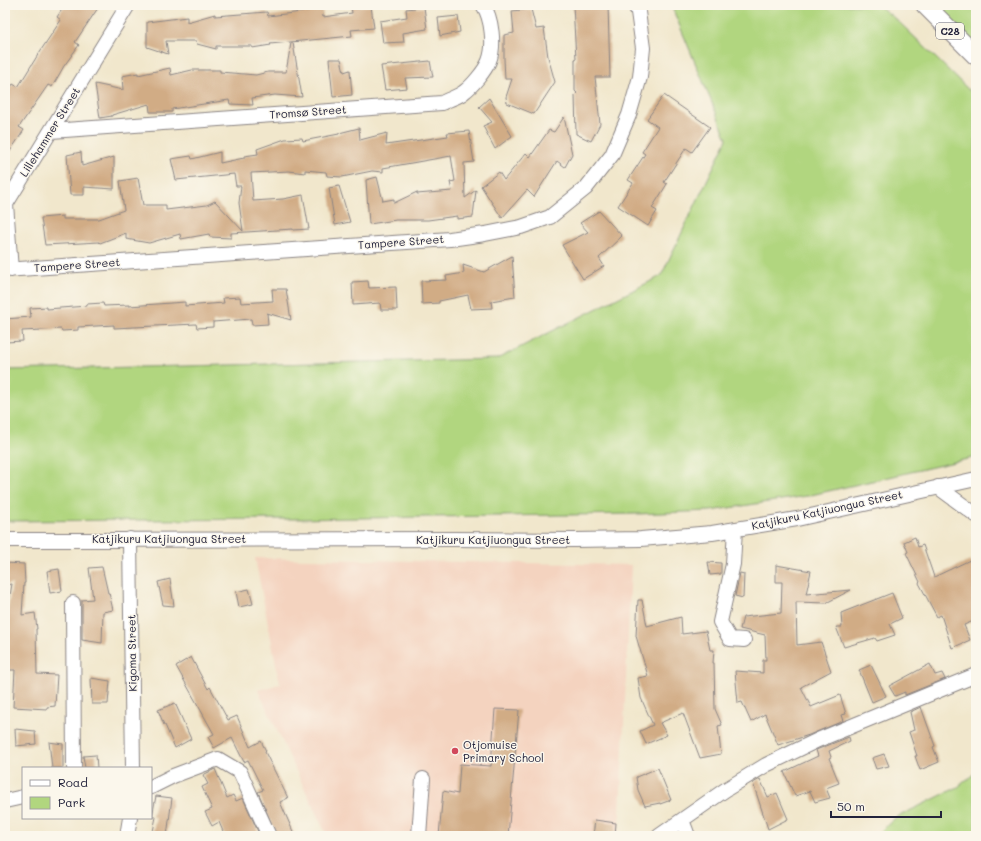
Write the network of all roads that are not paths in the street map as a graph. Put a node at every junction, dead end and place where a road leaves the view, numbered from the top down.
1 (128, 5) edge
2 (483, 5) edge
3 (635, 5) edge
4 (925, 5) edge
5 (976, 56) edge
6 (51, 131) junction
7 (8, 270) edge
8 (976, 479) edge
9 (938, 487) junction
10 (976, 515) edge
11 (735, 529) junction
12 (130, 539) junction
13 (5, 540) edge
14 (73, 603) dead end
15 (744, 640) dead end
16 (976, 676) edge
17 (74, 767) edge
18 (133, 767) edge
19 (423, 779) dead end
20 (152, 787) edge
21 (22, 797) edge
22 (5, 801) edge
23 (130, 819) edge
24 (682, 820) junction
25 (127, 836) edge
26 (269, 836) edge
27 (419, 836) edge
28 (659, 836) edge
29 (688, 836) edge

1 - 6 street, Lillehammer Street
2 - 6 street, Tromsø Street
3 - 7 street, Tampere Street
4 - 5 main road, C28
6 - 7 street, Lillehammer Street
8 - 9 street, Katjikuru Katjiuongua Street
9 - 10 street
9 - 11 street, Katjikuru Katjiuongua Street
11 - 12 street, Katjikuru Katjiuongua Street
11 - 15 street
12 - 13 street, Katjikuru Katjiuongua Street
12 - 18 street, Kigoma Street
14 - 17 street
16 - 24 street
19 - 27 street
20 - 26 street
21 - 22 street
23 - 25 street
24 - 28 street
24 - 29 street

